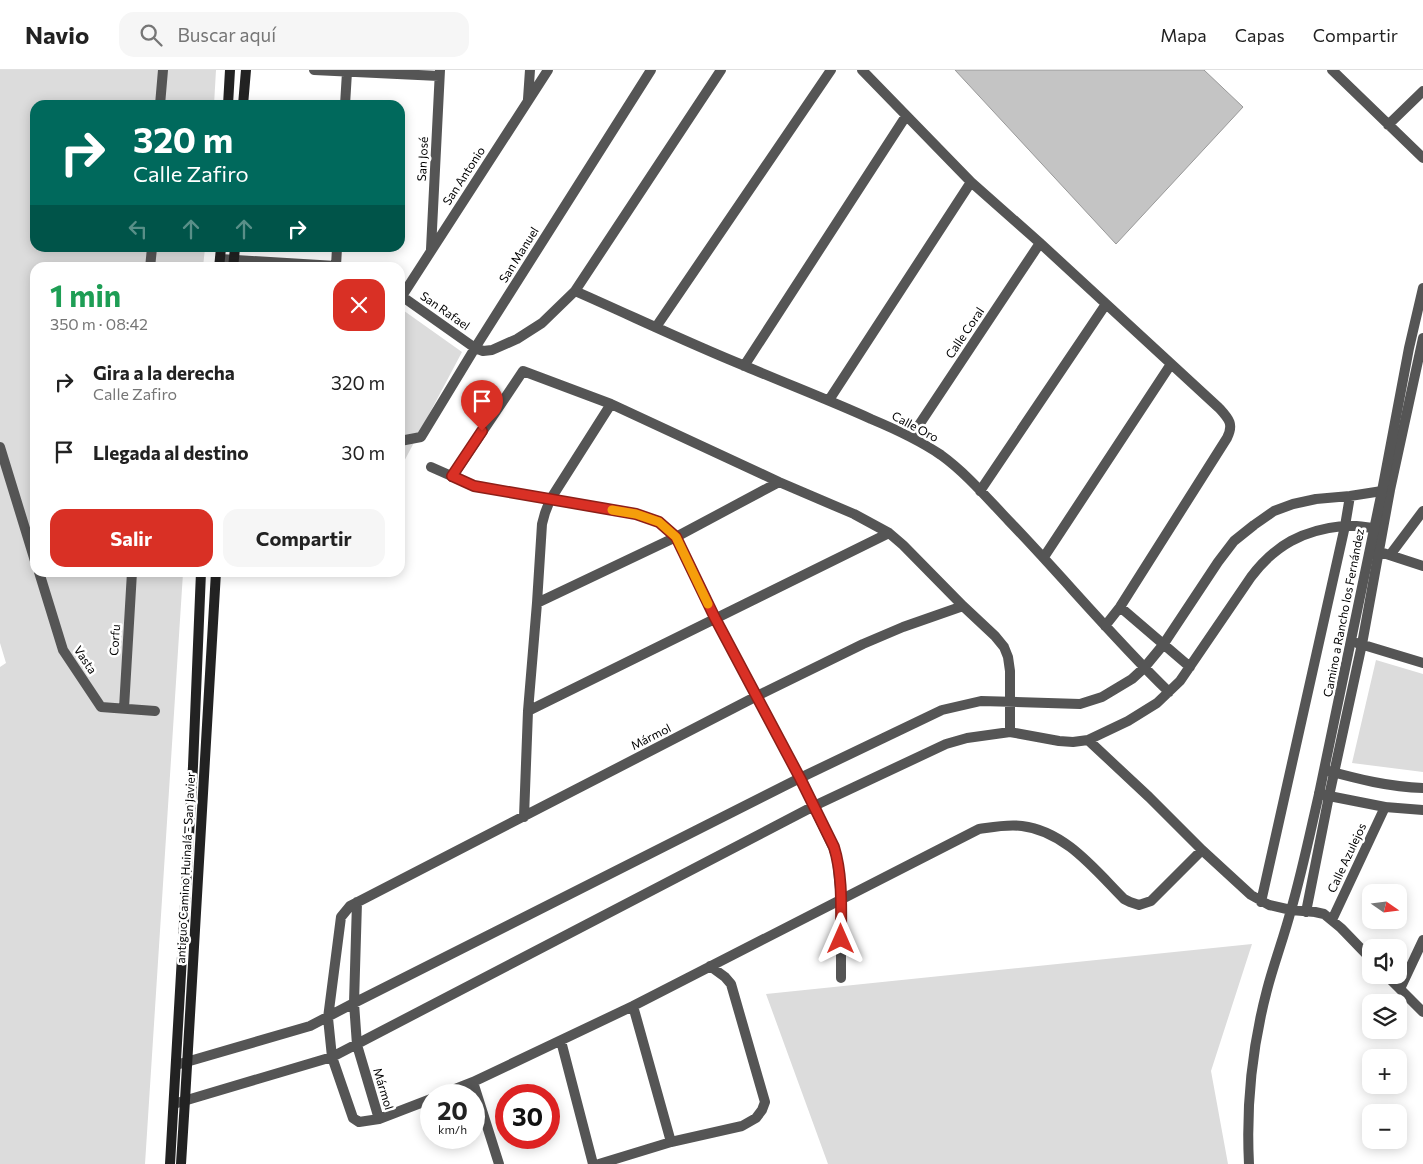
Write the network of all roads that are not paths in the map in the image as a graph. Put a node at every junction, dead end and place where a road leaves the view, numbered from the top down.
1 (163, 70) edge
2 (230, 70) edge
3 (246, 70) edge
4 (314, 70) edge
5 (530, 70) edge
6 (548, 70) edge
7 (651, 70) edge
8 (721, 70) edge
9 (831, 70) edge
10 (862, 70) edge
11 (1332, 70) edge
12 (347, 72) junction
13 (439, 73) edge
14 (1423, 91) edge
15 (160, 100) edge
16 (228, 100) edge
17 (243, 100) edge
18 (345, 100) edge
19 (528, 101) junction
20 (906, 116) junction
21 (1388, 125) junction
22 (1423, 158) edge
23 (971, 182) junction
24 (1040, 243) junction
25 (431, 250) junction
26 (1423, 288) edge
27 (405, 289) edge
28 (575, 291) junction
29 (405, 298) edge
30 (1106, 304) junction
31 (656, 327) junction
32 (1423, 338) edge
33 (475, 348) junction
34 (1171, 364) junction
35 (744, 366) junction
36 (829, 400) junction
37 (611, 404) junction
38 (911, 437) junction
39 (405, 440) edge
40 (0, 448) edge
41 (431, 467) dead end
42 (452, 476) junction
43 (779, 482) junction
44 (980, 491) junction
45 (1382, 491) junction
46 (1350, 496) junction
47 (550, 500) junction
48 (1423, 511) edge
49 (1345, 526) junction
50 (1374, 528) junction
51 (889, 533) junction
52 (676, 537) junction
53 (30, 545) edge
54 (1379, 552) junction
55 (1044, 557) junction
56 (1423, 566) edge
57 (40, 577) edge
58 (132, 577) edge
59 (200, 577) edge
60 (216, 577) edge
61 (537, 604) junction
62 (963, 606) junction
63 (1120, 607) junction
64 (715, 618) junction
65 (1105, 626) junction
66 (1357, 643) junction
67 (1163, 645) junction
68 (1423, 663) edge
69 (1190, 667) junction
70 (1144, 668) junction
71 (1170, 692) junction
72 (757, 696) junction
73 (1010, 701) junction
74 (124, 708) junction
75 (155, 712) dead end
76 (528, 712) junction
77 (1010, 732) junction
78 (1088, 740) junction
79 (1330, 771) junction
80 (800, 778) junction
81 (1423, 788) edge
82 (1324, 796) junction
83 (814, 806) junction
84 (1384, 808) junction
85 (1423, 810) edge
86 (524, 817) junction
87 (1202, 850) junction
88 (841, 899) junction
89 (357, 902) junction
90 (1261, 902) junction
91 (1291, 910) junction
92 (1306, 912) junction
93 (1332, 920) junction
94 (1423, 940) edge
95 (1362, 950) edge
96 (710, 966) junction
97 (841, 978) dead end
98 (1395, 984) edge
99 (1400, 989) junction
100 (354, 1003) junction
101 (633, 1006) junction
102 (1423, 1012) edge
103 (328, 1018) junction
104 (561, 1041) junction
105 (357, 1045) junction
106 (332, 1057) junction
107 (188, 1061) junction
108 (176, 1065) junction
109 (473, 1082) junction
110 (468, 1084) edge
111 (185, 1100) junction
112 (420, 1102) edge
113 (173, 1104) junction
114 (379, 1119) junction
115 (671, 1142) junction
116 (170, 1164) edge
117 (181, 1164) edge
118 (499, 1164) edge
119 (593, 1164) edge
120 (599, 1164) edge
121 (1249, 1164) edge

1 - 15 street
2 - 16 main road
3 - 17 main road
4 - 12 street
5 - 19 street
6 - 19 street, San Antonio
7 - 33 street, San Manuel
8 - 28 street
9 - 31 street
10 - 20 street
11 - 21 street
12 - 13 street
12 - 18 street
13 - 25 street, San José
14 - 21 street
19 - 25 street, San Antonio
20 - 23 street
20 - 35 street
21 - 22 street
23 - 24 street
23 - 36 street
24 - 30 street
24 - 38 street, Calle Coral
25 - 27 street, San Antonio
26 - 45 street, Camino a Rancho los Fernández
28 - 31 street, Calle Oro
28 - 33 street
29 - 33 street, San Rafael
30 - 34 street
30 - 44 street
31 - 35 street, Calle Oro
32 - 54 street
33 - 39 street, San Manuel
34 - 55 street
34 - 63 street
35 - 36 street, Calle Oro
36 - 38 street, Calle Oro
37 - 42 street
37 - 43 street
37 - 47 street
38 - 44 street, Calle Oro
40 - 53 street
41 - 42 street
42 - 47 street
43 - 51 street
43 - 52 street
44 - 55 street, Calle Oro
45 - 46 street
45 - 50 street, Camino a Rancho los Fernández
46 - 49 street
46 - 67 street
47 - 52 street
47 - 61 street
48 - 54 street
49 - 50 street
49 - 69 street
49 - 90 street
50 - 54 street, Camino a Rancho los Fernández
51 - 62 street
51 - 64 street
52 - 61 street
52 - 64 street
54 - 56 street
54 - 66 street, Camino a Rancho los Fernández
55 - 65 street, Calle Oro
57 - 74 street, Vasta
58 - 74 street, Corfu
59 - 108 main road
60 - 107 main road, antiguo Camino Huinalá - San Javier
61 - 76 street
62 - 72 street, Mármol
62 - 73 street
63 - 65 street
63 - 67 street
64 - 72 street
64 - 76 street
65 - 70 street, Calle Oro
66 - 68 street
66 - 79 street, Camino a Rancho los Fernández
67 - 69 street
67 - 70 street
69 - 71 street
70 - 71 street, Calle Oro
70 - 73 street
71 - 78 street
72 - 80 street
72 - 86 street, Mármol
73 - 77 street
73 - 80 street
74 - 75 street, Vasta
76 - 86 street
77 - 78 street
77 - 83 street
78 - 87 street
79 - 81 street
79 - 82 street
80 - 83 street
80 - 100 street
82 - 84 street
82 - 91 street
82 - 92 street
83 - 88 street
83 - 105 street
84 - 85 street
84 - 93 street, Calle Azulejos
86 - 89 street, Mármol
87 - 88 street
87 - 90 street
88 - 96 street
88 - 97 street
89 - 100 street, Mármol
89 - 103 street, Mármol
90 - 91 street
91 - 92 street
91 - 121 street
92 - 93 street
93 - 95 street
94 - 99 street
96 - 101 street
96 - 115 street
98 - 99 street
99 - 102 street
100 - 103 street
100 - 105 street, Mármol
101 - 104 street
101 - 115 street
103 - 106 street, Mármol
103 - 107 street
104 - 109 street
104 - 119 street
105 - 106 street
105 - 114 street, Mármol
106 - 111 street
106 - 114 street, Mármol
107 - 108 street
107 - 111 main road, antiguo Camino Huinalá - San Javier
108 - 113 main road
109 - 110 street
109 - 118 street
111 - 113 street
111 - 117 main road, antiguo Camino Huinalá - San Javier
112 - 114 street
113 - 116 main road
115 - 120 street

